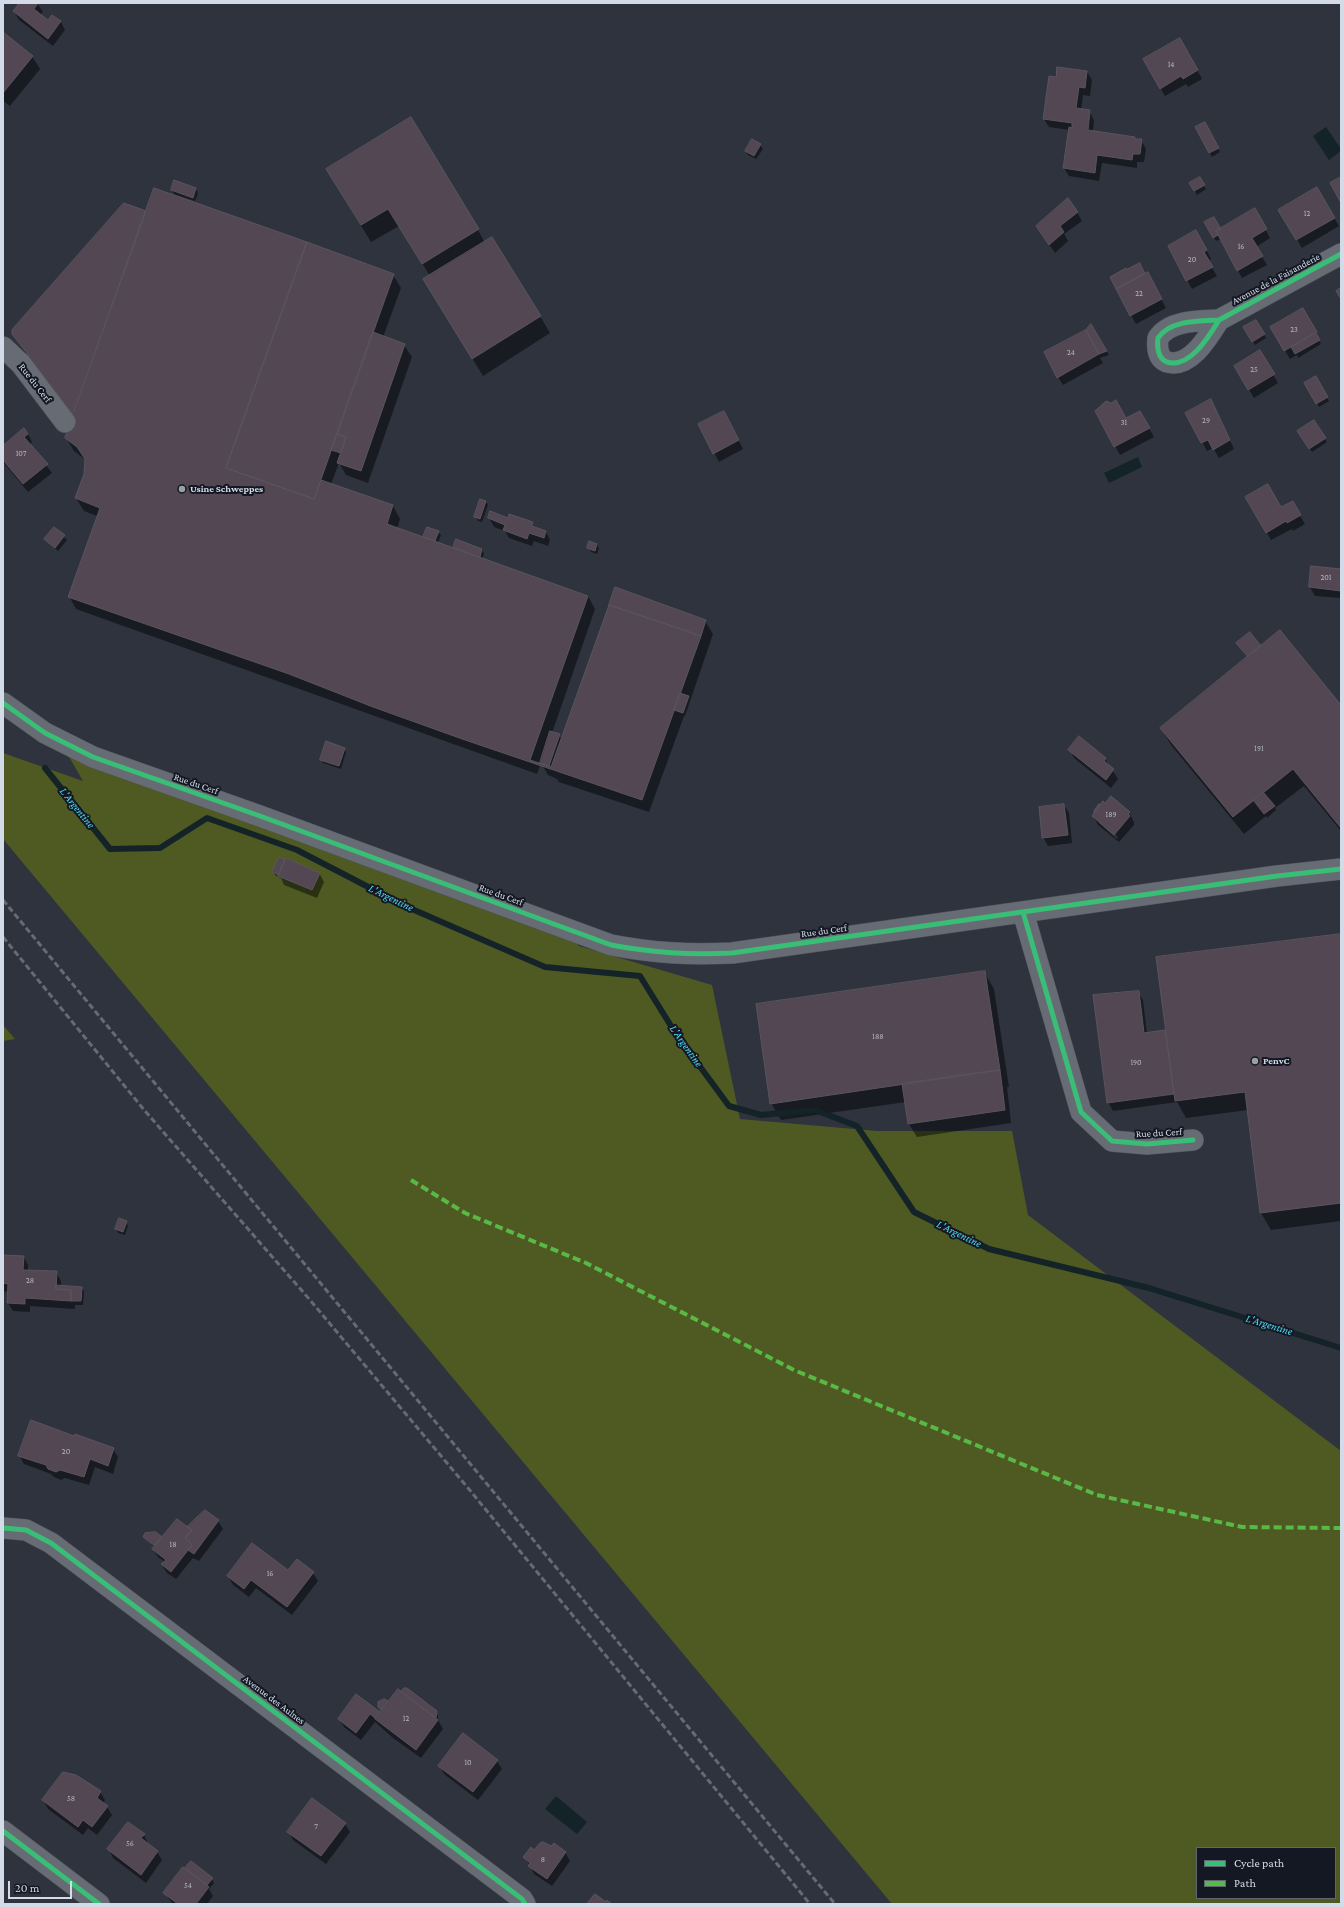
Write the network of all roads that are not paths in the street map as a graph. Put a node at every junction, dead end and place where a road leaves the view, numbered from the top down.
1 (1341, 254) edge
2 (1219, 320) dead end
3 (3, 347) edge
4 (65, 422) dead end
5 (3, 703) edge
6 (1341, 869) edge
7 (1023, 912) junction
8 (1193, 1140) dead end
9 (3, 1528) edge
10 (3, 1831) edge
11 (99, 1904) edge
12 (525, 1904) edge

1 - 2 street, Avenue de la Faisanderie
3 - 4 street, Rue du Cerf
5 - 7 street, Rue du Cerf
6 - 7 street, Rue du Cerf
7 - 8 street, Rue du Cerf
9 - 12 street, Avenue des Aulnes
10 - 11 street

